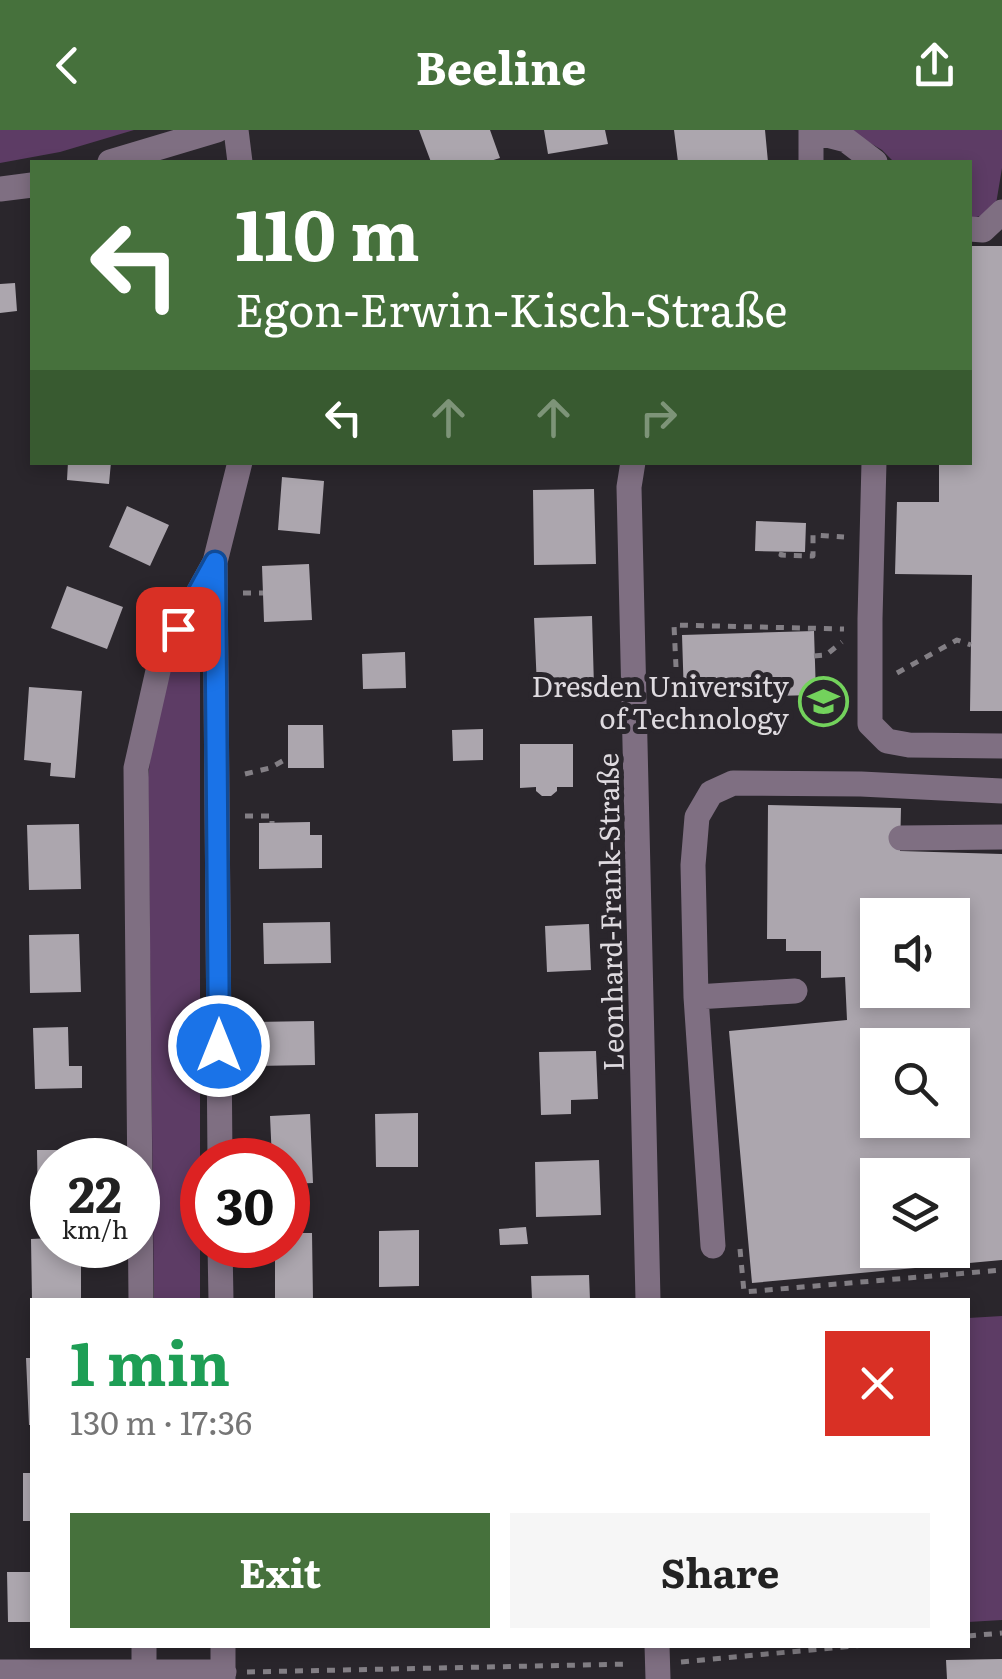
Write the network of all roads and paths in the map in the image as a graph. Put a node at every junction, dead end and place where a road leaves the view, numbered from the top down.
1 (218, 130) edge
2 (236, 130) edge
3 (811, 142) edge
4 (117, 160) edge
5 (240, 160) edge
6 (873, 160) edge
7 (30, 185) edge
8 (0, 189) edge
9 (1002, 212) edge
10 (972, 230) edge
11 (239, 465) edge
12 (633, 465) edge
13 (874, 465) edge
14 (872, 538) junction
15 (782, 552) dead end
16 (215, 562) junction
17 (856, 630) dead end
18 (971, 645) dead end
19 (676, 667) dead end
20 (869, 690) junction
21 (1002, 746) edge
22 (288, 758) dead end
23 (217, 776) junction
24 (1002, 791) edge
25 (217, 816) junction
26 (272, 823) dead end
27 (1002, 837) edge
28 (900, 838) dead end
29 (795, 990) dead end
30 (696, 997) junction
31 (220, 1138) edge
32 (713, 1246) joint
33 (220, 1268) edge
34 (1002, 1270) edge
35 (141, 1298) edge
36 (221, 1298) edge
37 (648, 1298) edge
38 (1002, 1632) edge
39 (970, 1636) edge
40 (144, 1648) edge
41 (223, 1648) edge
42 (830, 1648) edge
43 (658, 1663) edge
44 (375, 1669) junction
45 (144, 1671) junction
46 (0, 1672) edge
47 (224, 1676) edge
48 (375, 1679) edge

1 - 4 street
2 - 5 street
3 - 6 street
7 - 8 street
9 - 10 street
11 - 16 street
12 - 37 street, Leonhard-Frank-Straße
13 - 14 street
14 - 15 path
14 - 20 street
16 - 23 street
16 - 35 street
17 - 19 path
18 - 20 path
20 - 21 street
22 - 23 path
23 - 25 street
24 - 30 street
25 - 26 path
25 - 31 street
27 - 28 street
29 - 30 street
30 - 32 street
32 - 34 path
33 - 36 street
38 - 39 path
40 - 45 street
41 - 47 street
42 - 43 path
43 - 44 path
44 - 47 path
44 - 48 path
45 - 46 street
45 - 47 street

